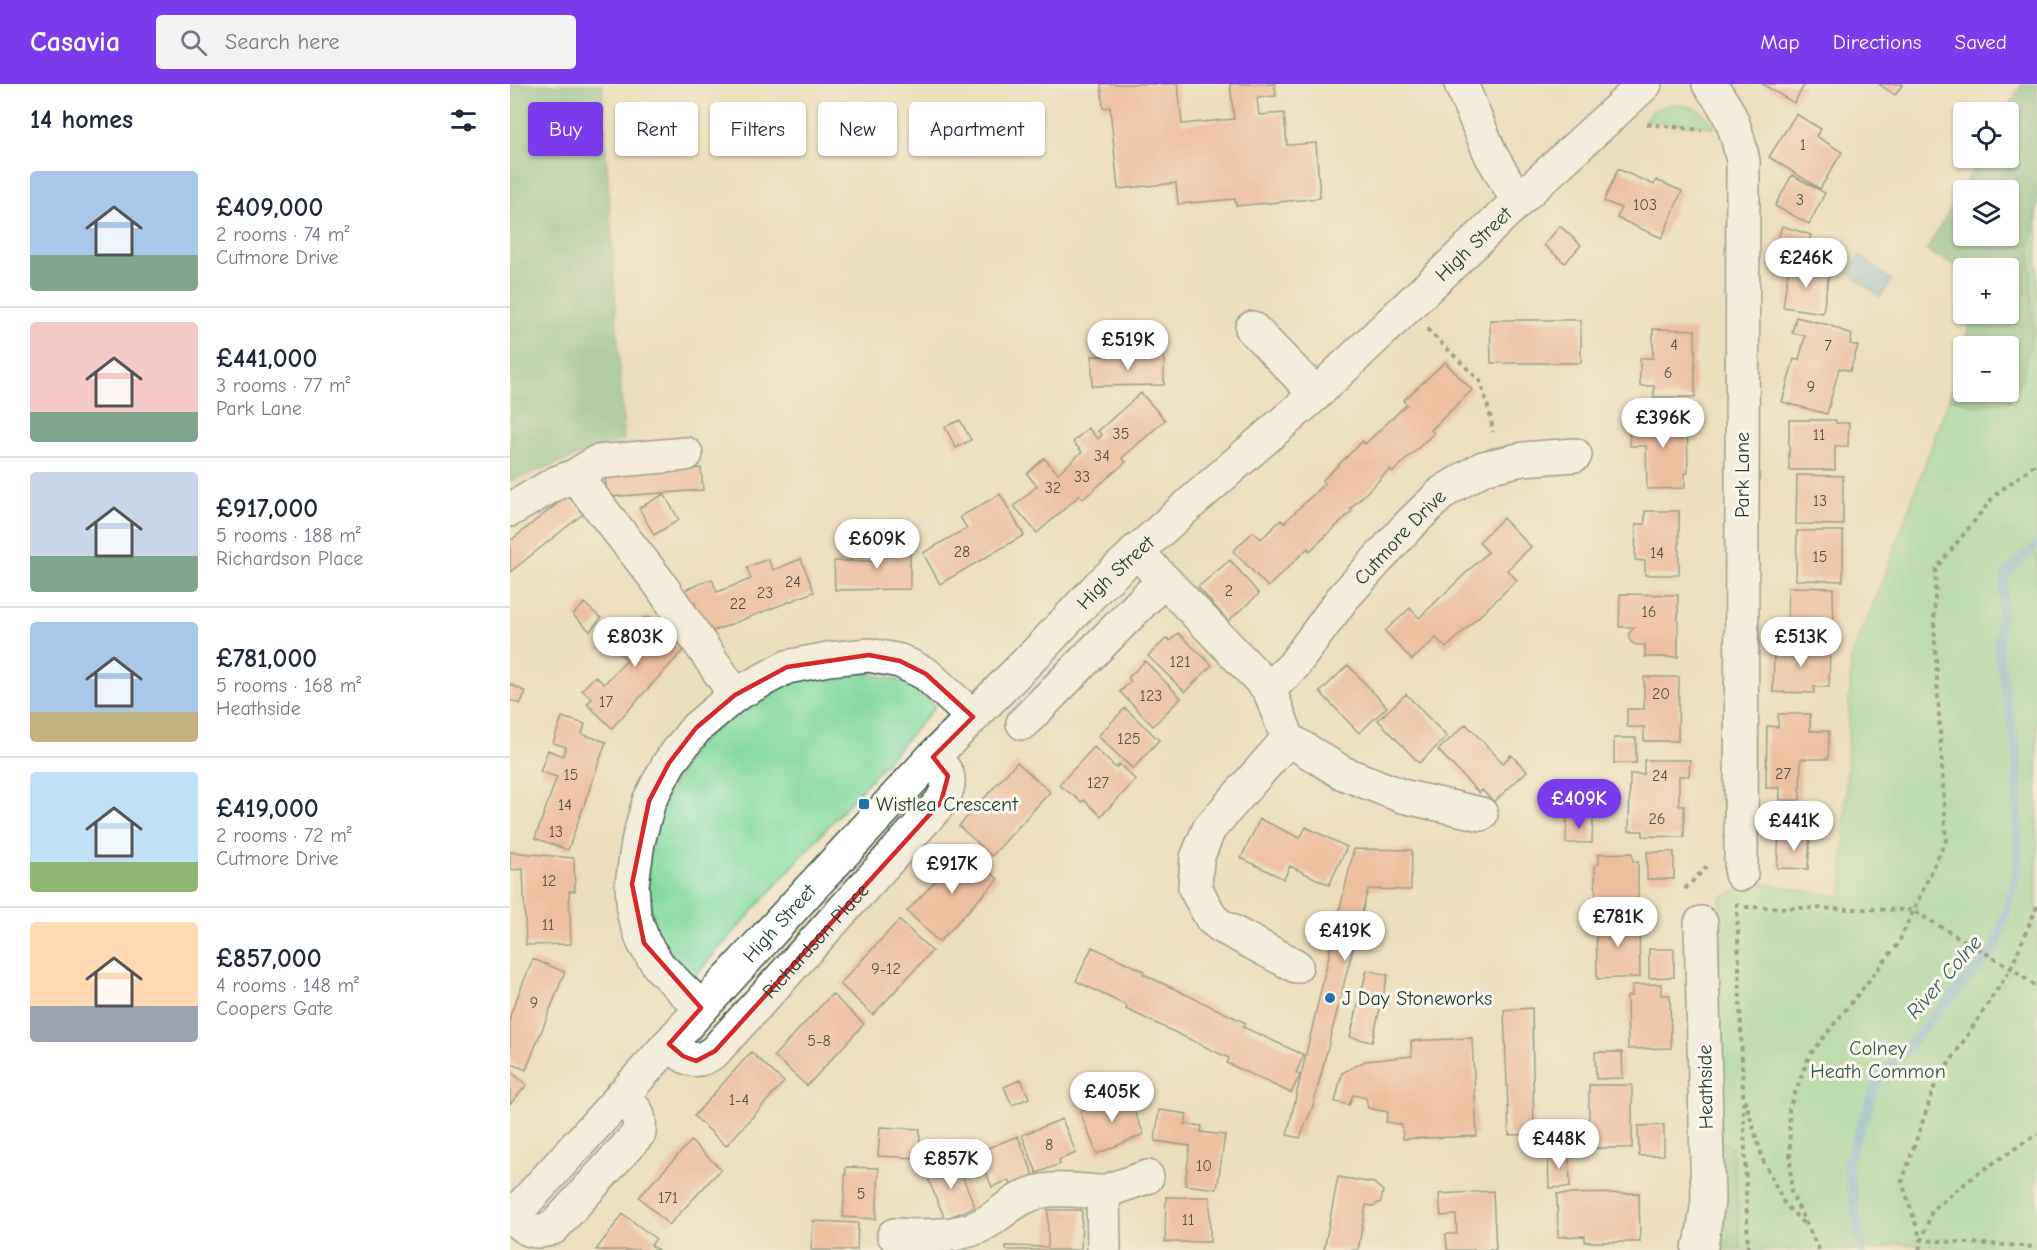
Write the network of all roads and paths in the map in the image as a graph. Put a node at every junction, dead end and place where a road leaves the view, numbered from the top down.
1 (1461, 84) edge
2 (1646, 84) edge
3 (1709, 84) edge
4 (1638, 122) dead end
5 (1710, 130) dead end
6 (1518, 201) junction
7 (1407, 309) junction
8 (1252, 328) dead end
9 (1316, 394) junction
10 (686, 454) dead end
11 (1575, 455) dead end
12 (2037, 463) edge
13 (1483, 468) junction
14 (575, 476) junction
15 (510, 510) edge
16 (1136, 551) junction
17 (1164, 580) junction
18 (1269, 689) junction
19 (735, 695) junction
20 (973, 717) junction
21 (1023, 723) dead end
22 (1288, 739) junction
23 (933, 757) junction
24 (1481, 814) dead end
25 (1742, 874) joint
26 (2037, 906) edge
27 (1736, 907) junction
28 (1912, 910) junction
29 (1701, 923) dead end
30 (1296, 966) dead end
31 (2011, 968) junction
32 (2037, 987) edge
33 (702, 1008) junction
34 (669, 1044) junction
35 (1743, 1092) junction
36 (2037, 1134) edge
37 (1147, 1177) dead end
38 (1103, 1192) junction
39 (511, 1218) edge
40 (1808, 1229) junction
41 (894, 1235) dead end
42 (1921, 1240) junction
43 (2037, 1247) edge
44 (1104, 1250) edge
45 (1698, 1250) edge
46 (1748, 1250) edge
47 (1819, 1250) edge
48 (1919, 1250) edge

1 - 6 street
2 - 6 street, High Street
3 - 25 street, Park Lane
4 - 5 path
6 - 7 street, High Street
7 - 9 street, High Street
7 - 13 path
8 - 9 street
9 - 16 street, High Street
10 - 14 street
11 - 13 street, Cutmore Drive
12 - 28 path
13 - 18 street, Cutmore Drive
14 - 15 street
14 - 19 street
16 - 17 street
16 - 20 street, High Street
17 - 18 street
17 - 21 street
18 - 22 street
19 - 20 street
19 - 33 street
20 - 23 street, High Street
22 - 24 street
22 - 30 street
23 - 33 street, High Street
23 - 34 street, Richardson Place
25 - 27 path
26 - 31 path
27 - 28 path
27 - 35 path
28 - 31 path
28 - 40 path
29 - 45 street, Heathside
31 - 32 path
31 - 42 path
33 - 34 street, High Street
34 - 39 street, High Street
35 - 40 path
35 - 46 path
36 - 42 path
37 - 38 street
38 - 41 street
38 - 44 street
40 - 47 path
42 - 43 path
42 - 48 path

